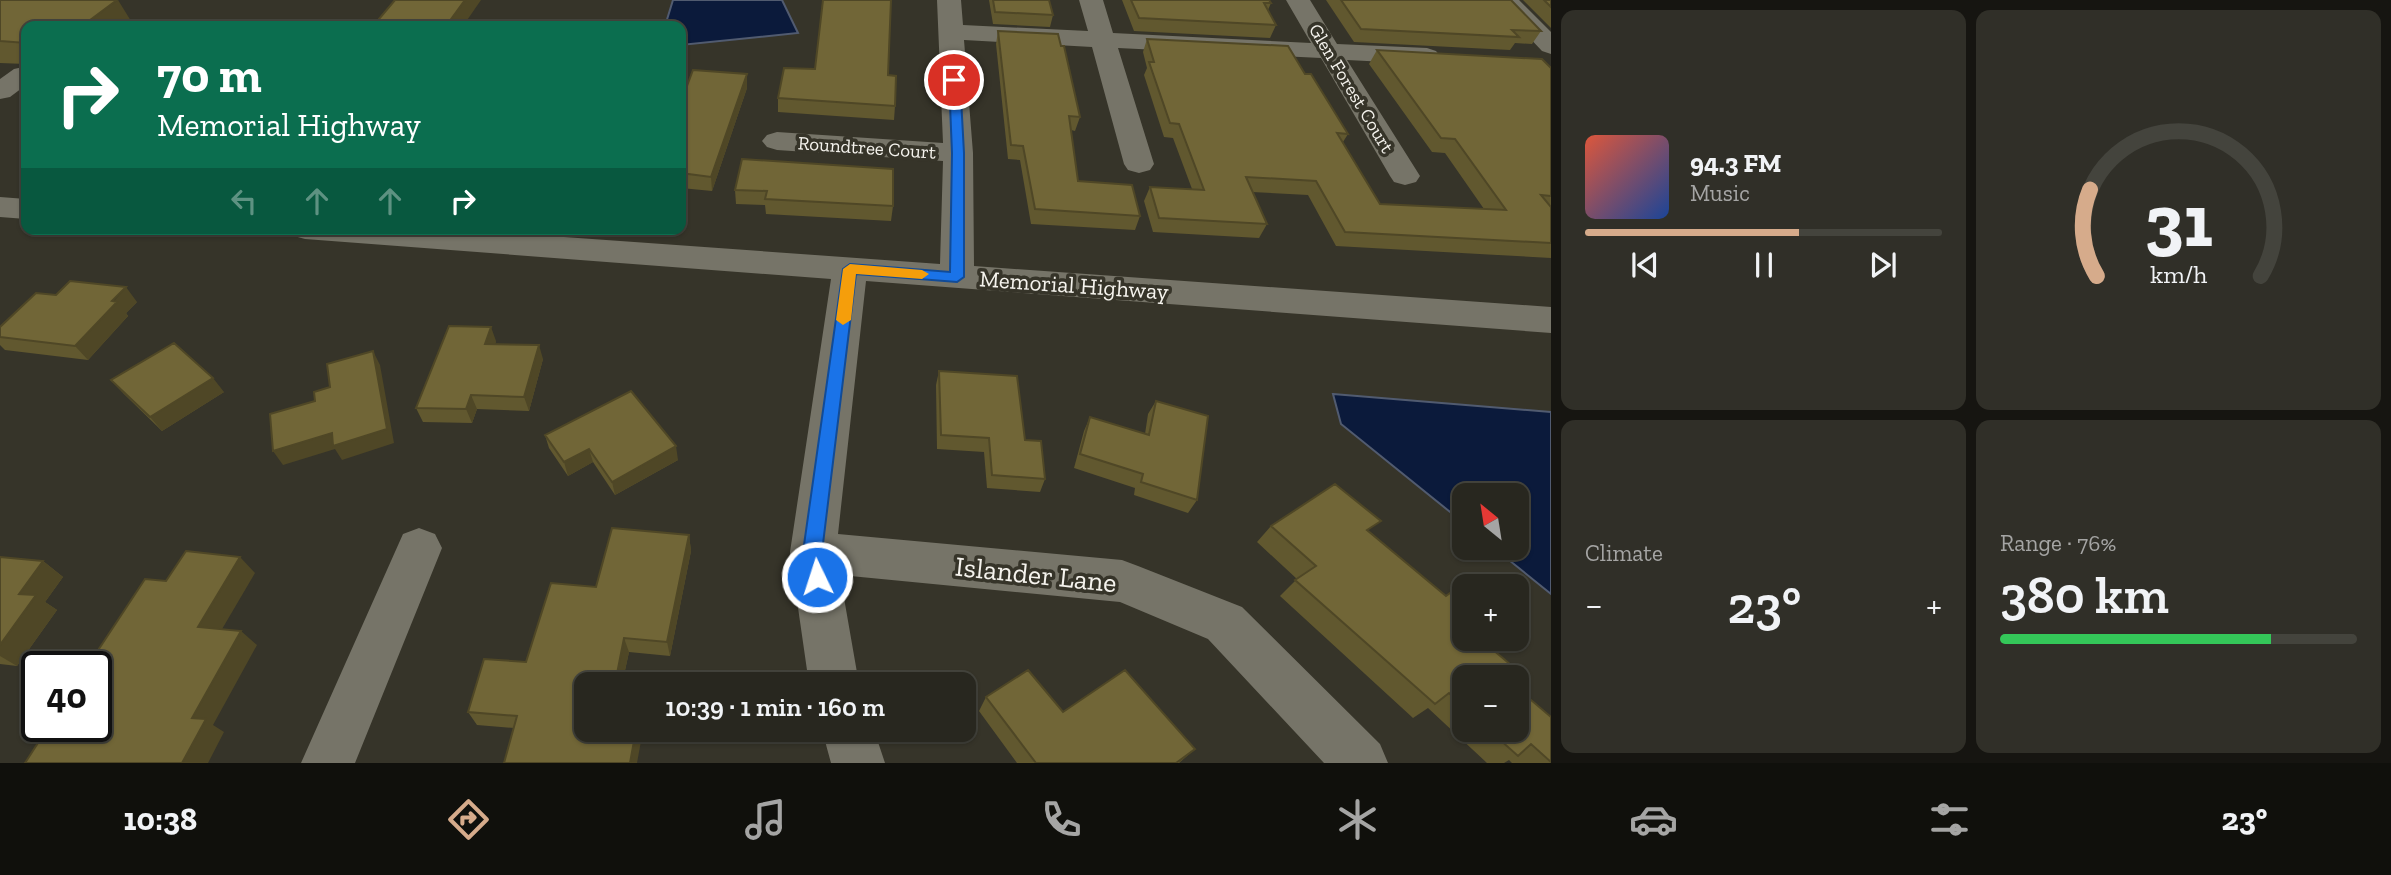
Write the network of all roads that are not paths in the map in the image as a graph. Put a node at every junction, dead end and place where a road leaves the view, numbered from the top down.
1 (949, 0) edge
2 (1091, 0) edge
3 (1298, 0) edge
4 (1506, 0) edge
5 (952, 32) junction
6 (1103, 40) junction
7 (1330, 51) junction
8 (1546, 57) edge
9 (1454, 58) edge
10 (0, 74) edge
11 (21, 75) edge
12 (21, 76) edge
13 (0, 91) edge
14 (776, 141) dead end
15 (958, 153) junction
16 (1139, 164) dead end
17 (1405, 176) dead end
18 (0, 206) edge
19 (21, 208) edge
20 (391, 235) edge
21 (850, 269) junction
22 (957, 277) junction
23 (1551, 320) edge
24 (419, 548) dead end
25 (813, 552) junction
26 (832, 672) edge
27 (852, 742) edge
28 (328, 763) edge
29 (858, 763) edge
30 (1361, 763) edge

1 - 5 street
2 - 6 street
3 - 7 street, Glen Forest Court
4 - 8 street
5 - 6 street
5 - 15 street
6 - 7 street
6 - 16 street
7 - 9 street
7 - 17 street, Glen Forest Court
10 - 11 street
12 - 13 street
14 - 15 street, Roundtree Court
15 - 22 street
18 - 19 street
20 - 21 street, Memorial Highway
21 - 22 street, Memorial Highway
21 - 25 street
22 - 23 street, Memorial Highway
24 - 28 street
25 - 26 street
25 - 30 street, Islander Lane
27 - 29 street

